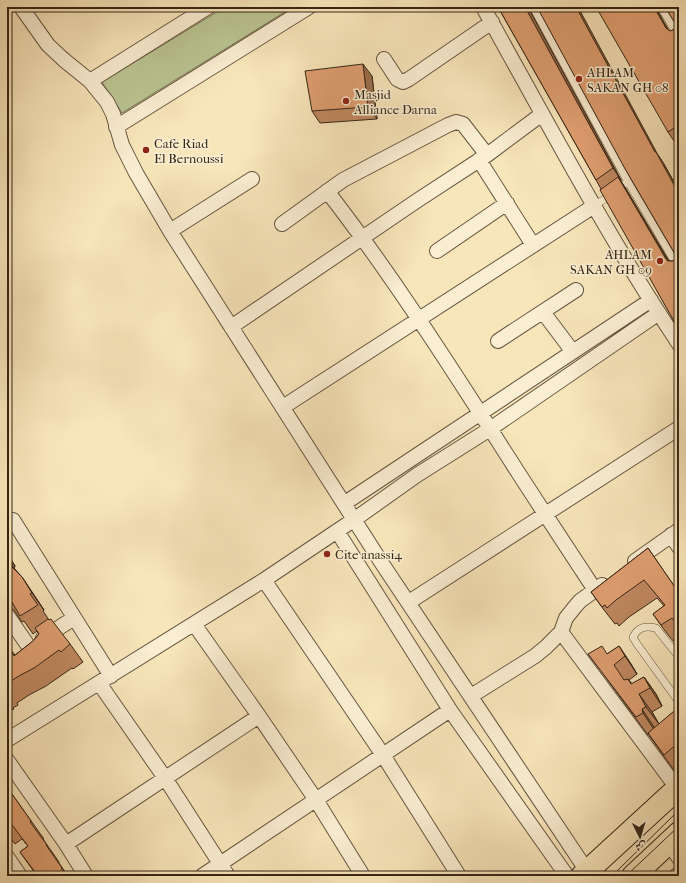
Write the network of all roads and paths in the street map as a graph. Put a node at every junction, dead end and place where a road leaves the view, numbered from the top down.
1 (21, 7) edge
2 (208, 7) edge
3 (309, 7) edge
4 (483, 7) edge
5 (534, 7) edge
6 (661, 7) edge
7 (492, 22) junction
8 (679, 38) edge
9 (384, 59) dead end
10 (90, 81) junction
11 (542, 114) junction
12 (116, 127) junction
13 (483, 158) junction
14 (252, 179) dead end
15 (628, 182) junction
16 (327, 192) junction
17 (507, 203) junction
18 (594, 206) junction
19 (282, 224) dead end
20 (170, 231) junction
21 (363, 238) junction
22 (534, 245) junction
23 (437, 251) dead end
24 (679, 269) edge
25 (576, 290) dead end
26 (651, 300) junction
27 (543, 312) junction
28 (659, 313) junction
29 (418, 319) junction
30 (231, 327) junction
31 (498, 341) dead end
32 (679, 344) edge
33 (573, 352) junction
34 (283, 407) junction
35 (481, 413) junction
36 (679, 428) edge
37 (490, 429) junction
38 (345, 503) junction
39 (545, 514) junction
40 (355, 519) junction
41 (13, 520) dead end
42 (337, 531) junction
43 (676, 537) edge
44 (627, 567) edge
45 (614, 576) edge
46 (264, 580) junction
47 (595, 590) junction
48 (409, 602) junction
49 (7, 615) edge
50 (74, 618) junction
51 (194, 624) junction
52 (561, 632) junction
53 (679, 658) edge
54 (105, 680) junction
55 (471, 696) junction
56 (679, 702) edge
57 (450, 710) junction
58 (260, 716) junction
59 (7, 740) edge
60 (383, 756) junction
61 (7, 760) edge
62 (165, 778) junction
63 (678, 788) edge
64 (316, 800) junction
65 (66, 844) junction
66 (675, 844) edge
67 (7, 857) edge
68 (220, 864) junction
69 (579, 874) edge
70 (679, 874) edge
71 (20, 876) edge
72 (86, 876) edge
73 (202, 876) edge
74 (228, 876) edge
75 (362, 876) edge
76 (459, 876) edge
77 (633, 876) edge
78 (676, 876) edge

1 - 10 street
2 - 10 street
3 - 12 street
4 - 7 street
5 - 15 lane
6 - 8 lane
7 - 9 street
7 - 11 street
10 - 12 street
11 - 13 street
11 - 18 street
12 - 20 street
13 - 16 street
13 - 17 street
13 - 21 street
14 - 20 street
15 - 18 lane
15 - 24 lane
16 - 19 street
16 - 21 street
17 - 22 street
17 - 23 street
18 - 22 street
18 - 26 street
20 - 30 street
21 - 29 street
21 - 30 street
22 - 29 street
25 - 27 street
26 - 28 street
26 - 33 street
27 - 31 street
27 - 33 street
28 - 32 street
28 - 37 street
29 - 34 street
29 - 35 street
30 - 34 street
33 - 35 street
34 - 38 street
35 - 37 street
35 - 38 street
36 - 39 street
37 - 39 street
37 - 40 street
38 - 40 street
39 - 47 street
39 - 48 street
40 - 42 street
40 - 48 street
41 - 50 street
42 - 46 street
42 - 57 street
43 - 44 street
45 - 47 street
46 - 51 street
46 - 60 street
47 - 52 street
48 - 55 street
49 - 50 street
50 - 54 street
51 - 54 street
51 - 58 street
52 - 55 street
52 - 63 street
53 - 56 lane
54 - 59 street
54 - 62 street
55 - 69 street
57 - 60 street
57 - 69 street
58 - 62 street
58 - 64 street
60 - 64 street
60 - 76 street
61 - 65 street
62 - 65 street
62 - 68 street
63 - 69 main road
64 - 68 street
64 - 75 street
65 - 72 street
66 - 77 main road
67 - 71 street
68 - 73 street
68 - 74 street
70 - 78 street

